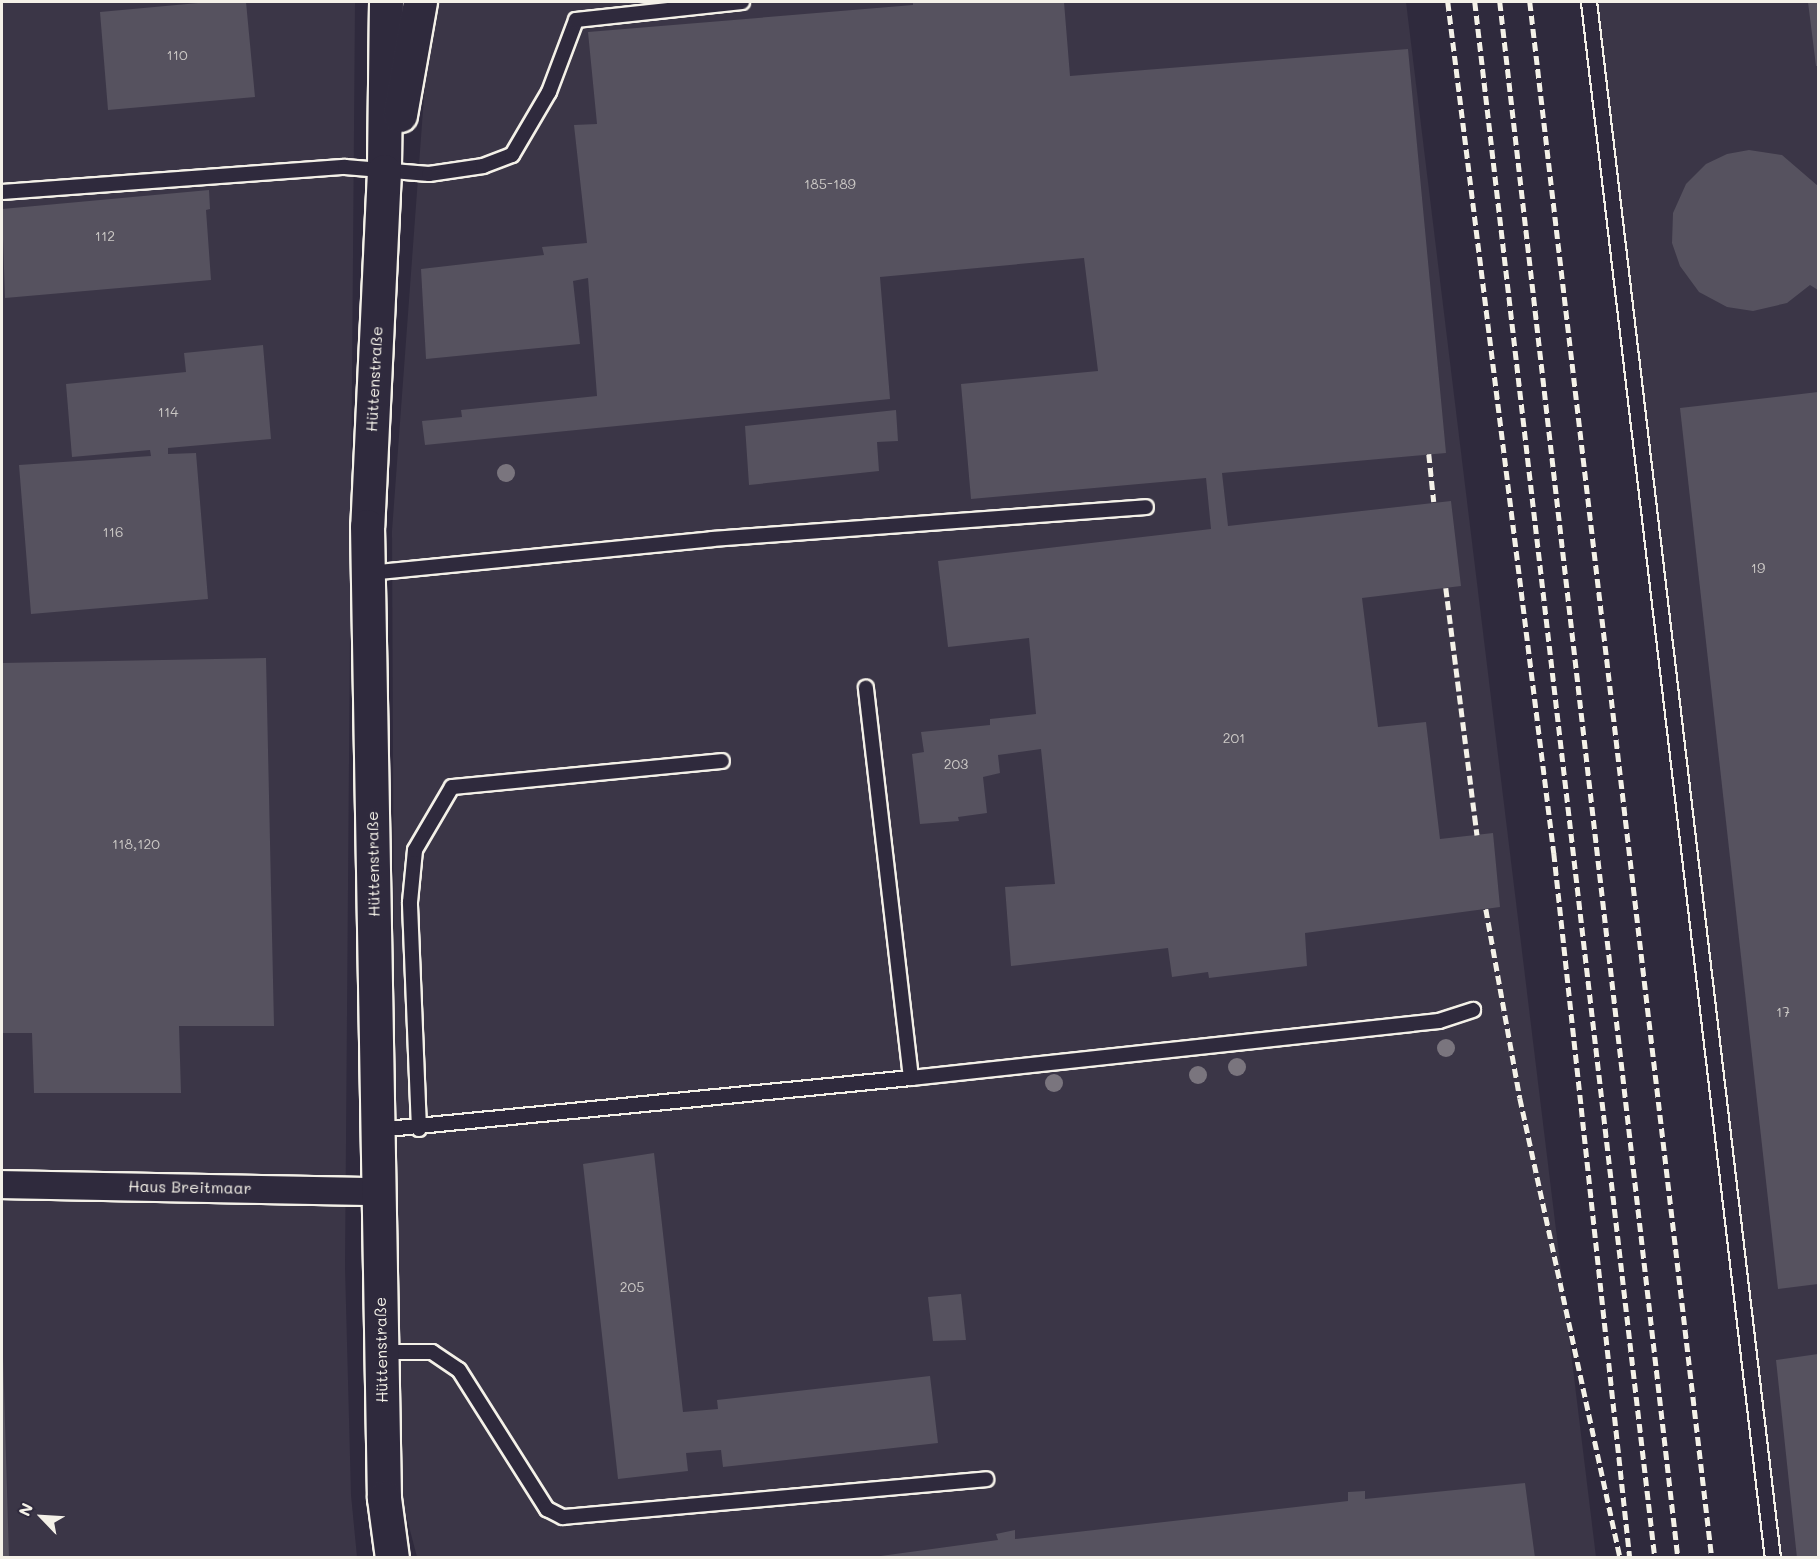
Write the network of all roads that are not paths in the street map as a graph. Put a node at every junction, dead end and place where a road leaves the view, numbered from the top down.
1 (386, 2) edge
2 (420, 2) edge
3 (742, 2) edge
4 (1589, 2) edge
5 (384, 171) junction
6 (2, 192) edge
7 (1146, 507) dead end
8 (368, 573) junction
9 (866, 688) dead end
10 (722, 761) dead end
11 (1473, 1010) dead end
12 (911, 1078) junction
13 (419, 1129) junction
14 (377, 1130) junction
15 (2, 1184) edge
16 (379, 1191) junction
17 (382, 1352) junction
18 (986, 1479) dead end
19 (392, 1557) edge
20 (1773, 1557) edge

1 - 5 street, Hüttenstraße
2 - 5 street, Hüttenstraße
3 - 5 lane
4 - 20 lane
5 - 6 lane
5 - 8 street, Hüttenstraße
7 - 8 lane
8 - 14 street, Hüttenstraße
9 - 12 lane
10 - 13 lane
11 - 12 lane
12 - 13 lane
13 - 14 lane
14 - 16 street, Hüttenstraße
15 - 16 street, Haus Breitmaar
16 - 17 street, Hüttenstraße
17 - 18 lane
17 - 19 street, Hüttenstraße

